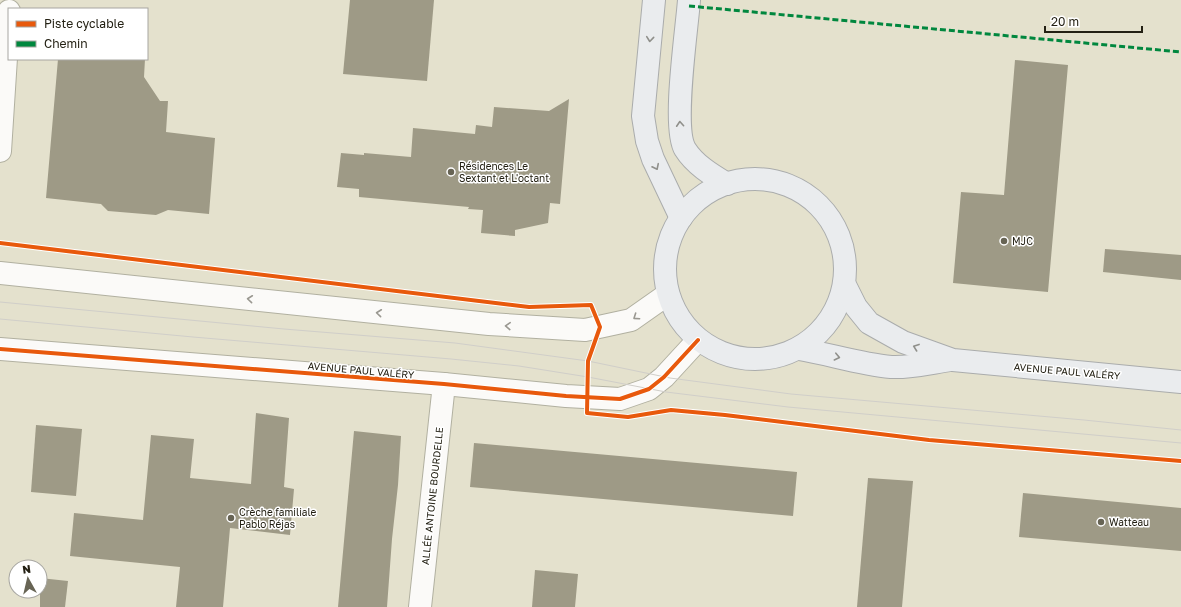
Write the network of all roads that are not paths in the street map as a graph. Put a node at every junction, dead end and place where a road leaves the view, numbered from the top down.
1 (654, 0) edge
2 (689, 0) edge
3 (8, 26) edge
4 (0, 151) edge
5 (727, 184) junction
6 (681, 218) junction
7 (0, 273) edge
8 (845, 285) junction
9 (668, 294) junction
10 (698, 340) junction
11 (0, 349) edge
12 (799, 349) junction
13 (953, 360) junction
14 (1181, 382) edge
15 (444, 384) junction
16 (420, 607) edge

1 -> 6 main road
5 -> 2 main road
3 - 4 street
5 - 6 main road
5 - 8 main road
6 - 9 main road
9 -> 7 street
8 - 12 main road
13 -> 8 main road, AVENUE PAUL VALÉRY
9 - 10 main road
10 - 12 main road
10 - 15 street, AVENUE PAUL VALÉRY
11 - 15 street, AVENUE PAUL VALÉRY
12 -> 13 main road, AVENUE PAUL VALÉRY
13 - 14 main road, AVENUE PAUL VALÉRY
15 - 16 street, ALLÉE ANTOINE BOURDELLE

